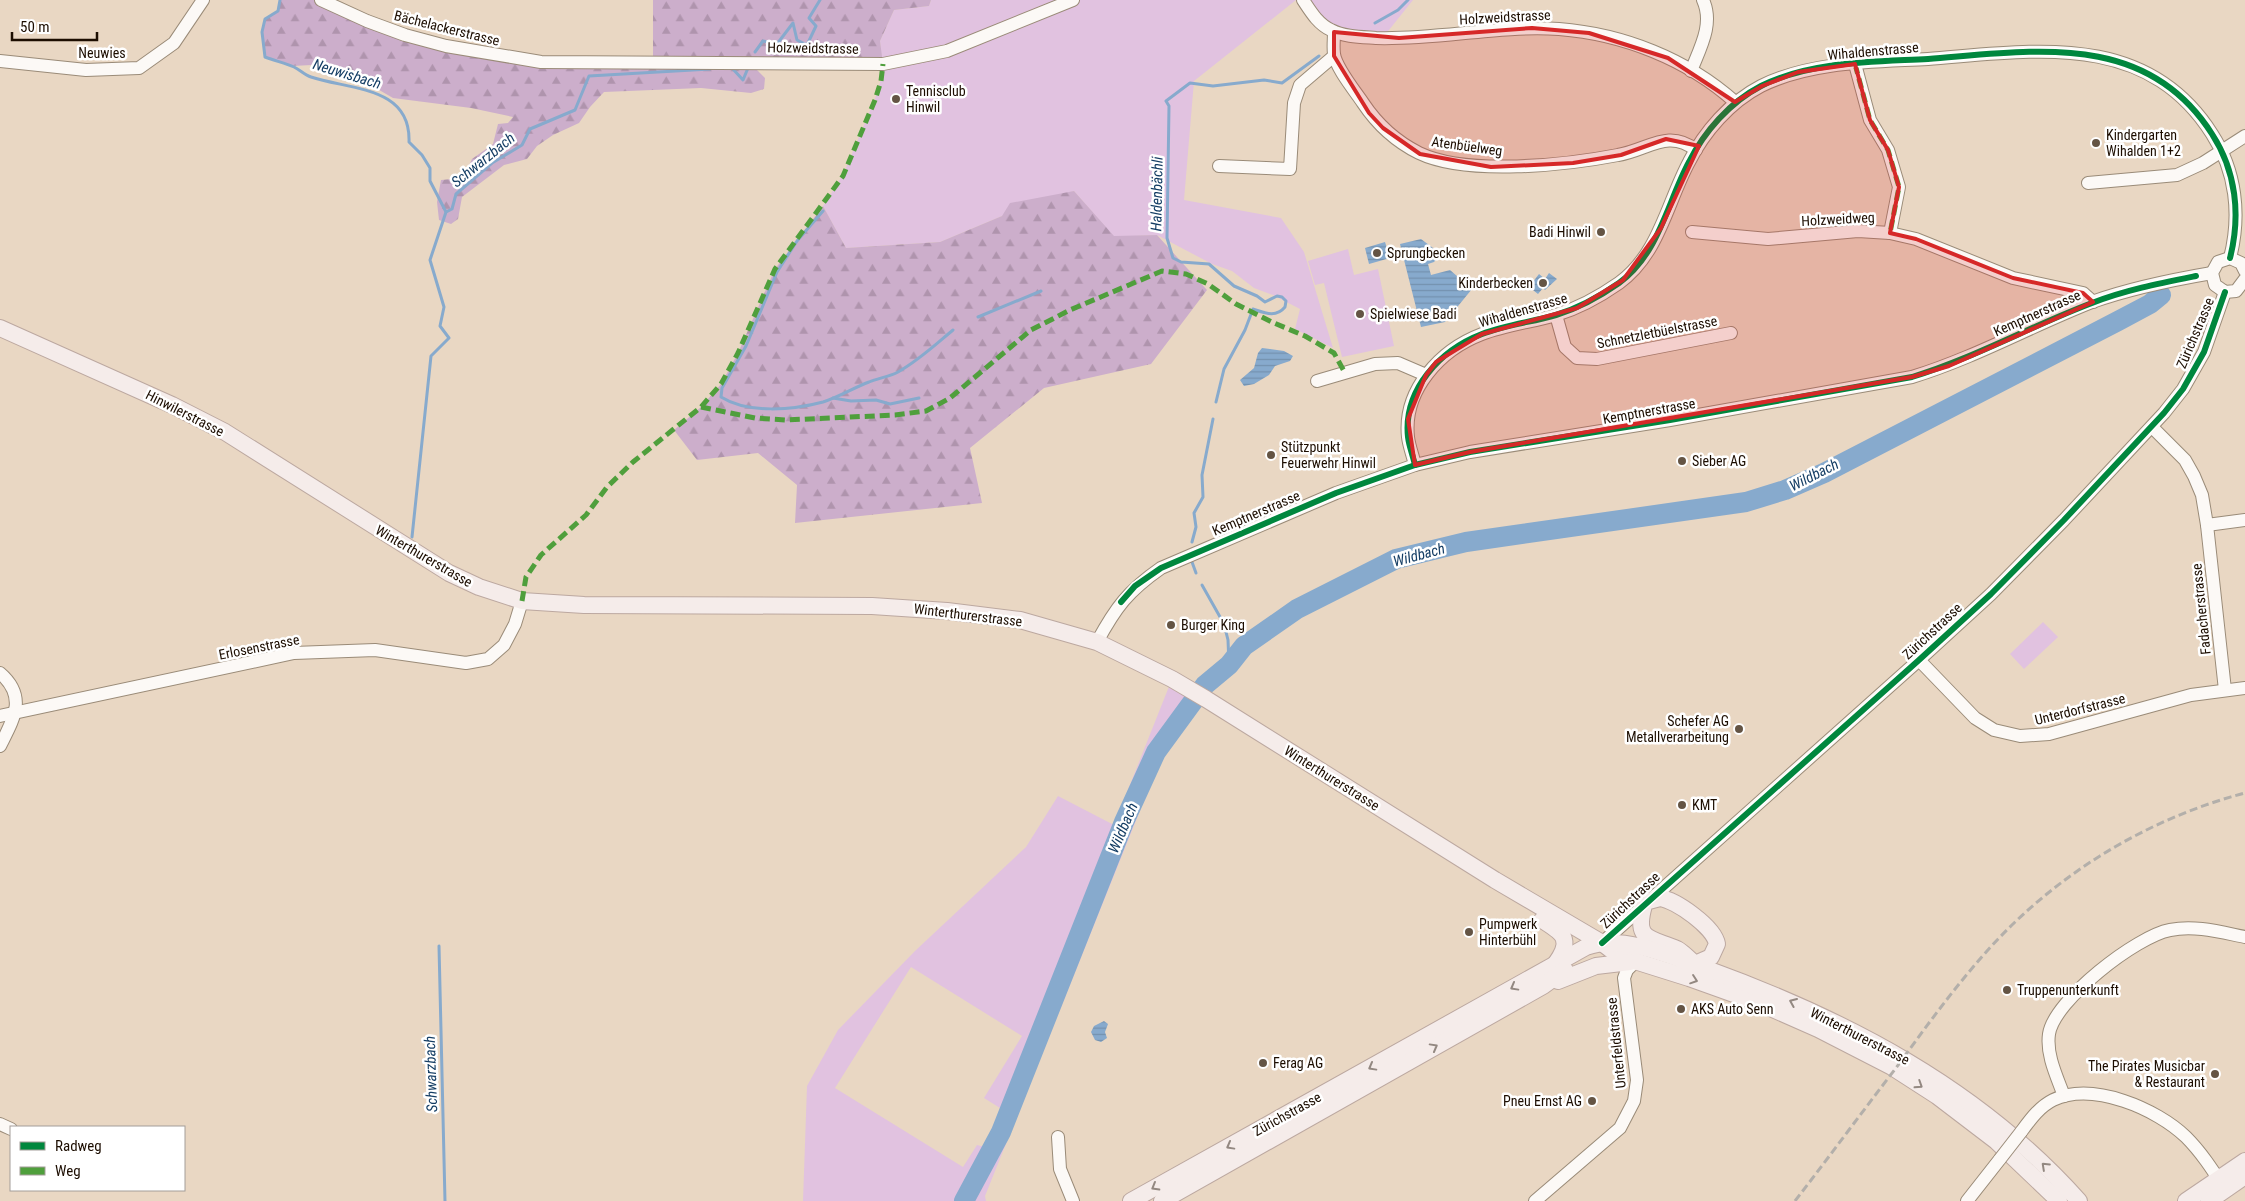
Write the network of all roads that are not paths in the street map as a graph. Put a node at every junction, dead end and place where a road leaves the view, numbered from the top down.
1 (203, 0) edge
2 (321, 0) edge
3 (1073, 0) edge
4 (1303, 0) edge
5 (1703, 0) edge
6 (1334, 32) junction
7 (1334, 56) junction
8 (0, 62) edge
9 (541, 62) joint
10 (1855, 64) junction
11 (1691, 71) junction
12 (1735, 102) junction
13 (2245, 136) edge
14 (1696, 150) junction
15 (2222, 151) junction
16 (1219, 166) dead end
17 (2088, 184) dead end
18 (1692, 232) dead end
19 (1890, 233) junction
20 (2230, 258) junction
21 (2245, 271) edge
22 (2212, 273) junction
23 (2245, 280) edge
24 (2225, 292) junction
25 (2093, 302) junction
26 (1556, 315) junction
27 (0, 328) edge
28 (1731, 333) dead end
29 (1426, 375) junction
30 (1316, 381) dead end
31 (2152, 427) junction
32 (1415, 465) junction
33 (359, 518) joint
34 (2245, 520) edge
35 (2207, 525) junction
36 (522, 601) junction
37 (1097, 642) junction
38 (1919, 660) junction
39 (0, 673) edge
40 (2245, 688) edge
41 (2225, 690) junction
42 (16, 714) junction
43 (0, 716) edge
44 (0, 746) edge
45 (1503, 885) junction
46 (1645, 902) junction
47 (2245, 937) edge
48 (1602, 943) junction
49 (1635, 962) junction
50 (1556, 964) junction
51 (1695, 964) junction
52 (1543, 986) junction
53 (2064, 1096) junction
54 (1058, 1137) dead end
55 (2245, 1161) edge
56 (2245, 1176) edge
57 (2221, 1184) junction
58 (1073, 1201) edge
59 (1131, 1201) edge
60 (1162, 1201) edge
61 (1535, 1201) edge
62 (1967, 1201) edge
63 (2059, 1201) edge
64 (2079, 1201) edge
65 (2186, 1201) edge
66 (2208, 1201) edge

1 - 8 street, Neuwies
2 - 9 street, Bächelackerstrasse
3 - 9 street, Holzweidstrasse
4 - 6 street, Holzweidstrasse
5 - 11 street
6 - 7 street
6 - 11 street, Holzweidstrasse
7 - 14 street, Atenbüelweg
7 - 16 street
10 - 12 street, Wihaldenstrasse
10 - 15 street, Wihaldenstrasse
10 - 19 street
11 - 12 street, Holzweidstrasse
12 - 14 street, Wihaldenstrasse
13 - 15 street
14 - 26 street, Wihaldenstrasse
15 - 17 street
15 - 20 street, Wihaldenstrasse
18 - 19 street, Holzweidweg
19 - 25 street, Holzweidweg
20 - 21 street
20 - 22 street
22 - 24 street
22 - 25 street, Kemptnerstrasse
23 - 24 street
24 - 31 street, Zürichstrasse
25 - 32 street, Kemptnerstrasse
26 - 28 street, Schnetzletbüelstrasse
26 - 29 street, Wihaldenstrasse
27 - 33 main road, Hinwilerstrasse
29 - 30 street
29 - 32 street, Wihaldenstrasse
31 - 35 street, Fadacherstrasse
31 - 38 street, Zürichstrasse
32 - 37 street, Kemptnerstrasse
33 - 36 main road, Winterthurerstrasse
34 - 35 street
35 - 41 street, Fadacherstrasse
36 - 37 main road, Winterthurerstrasse
36 - 42 street, Erlosenstrasse
37 - 45 main road, Winterthurerstrasse
38 - 41 street, Unterdorfstrasse
38 - 46 street, Zürichstrasse
39 - 42 street
40 - 41 street, Unterdorfstrasse
42 - 43 street, Erlosenstrasse
42 - 44 street
45 - 48 main road, Winterthurerstrasse
45 - 50 main road
46 - 48 street, Zürichstrasse
46 - 51 main road
46 - 51 main road
47 - 53 street
48 - 49 main road, Winterthurerstrasse
48 - 50 main road, Zürichstrasse
48 - 51 main road, Winterthurerstrasse
48 - 52 main road, Zürichstrasse
49 - 52 main road
49 - 61 street, Unterfeldstrasse
49 -> 63 main road, Winterthurerstrasse
50 -> 59 main road, Zürichstrasse
64 -> 51 main road, Winterthurerstrasse
60 -> 52 main road, Zürichstrasse
53 - 57 street
53 - 62 street, bridge
54 - 58 street
55 - 57 main road
56 - 57 main road
57 - 65 main road
57 - 66 main road

